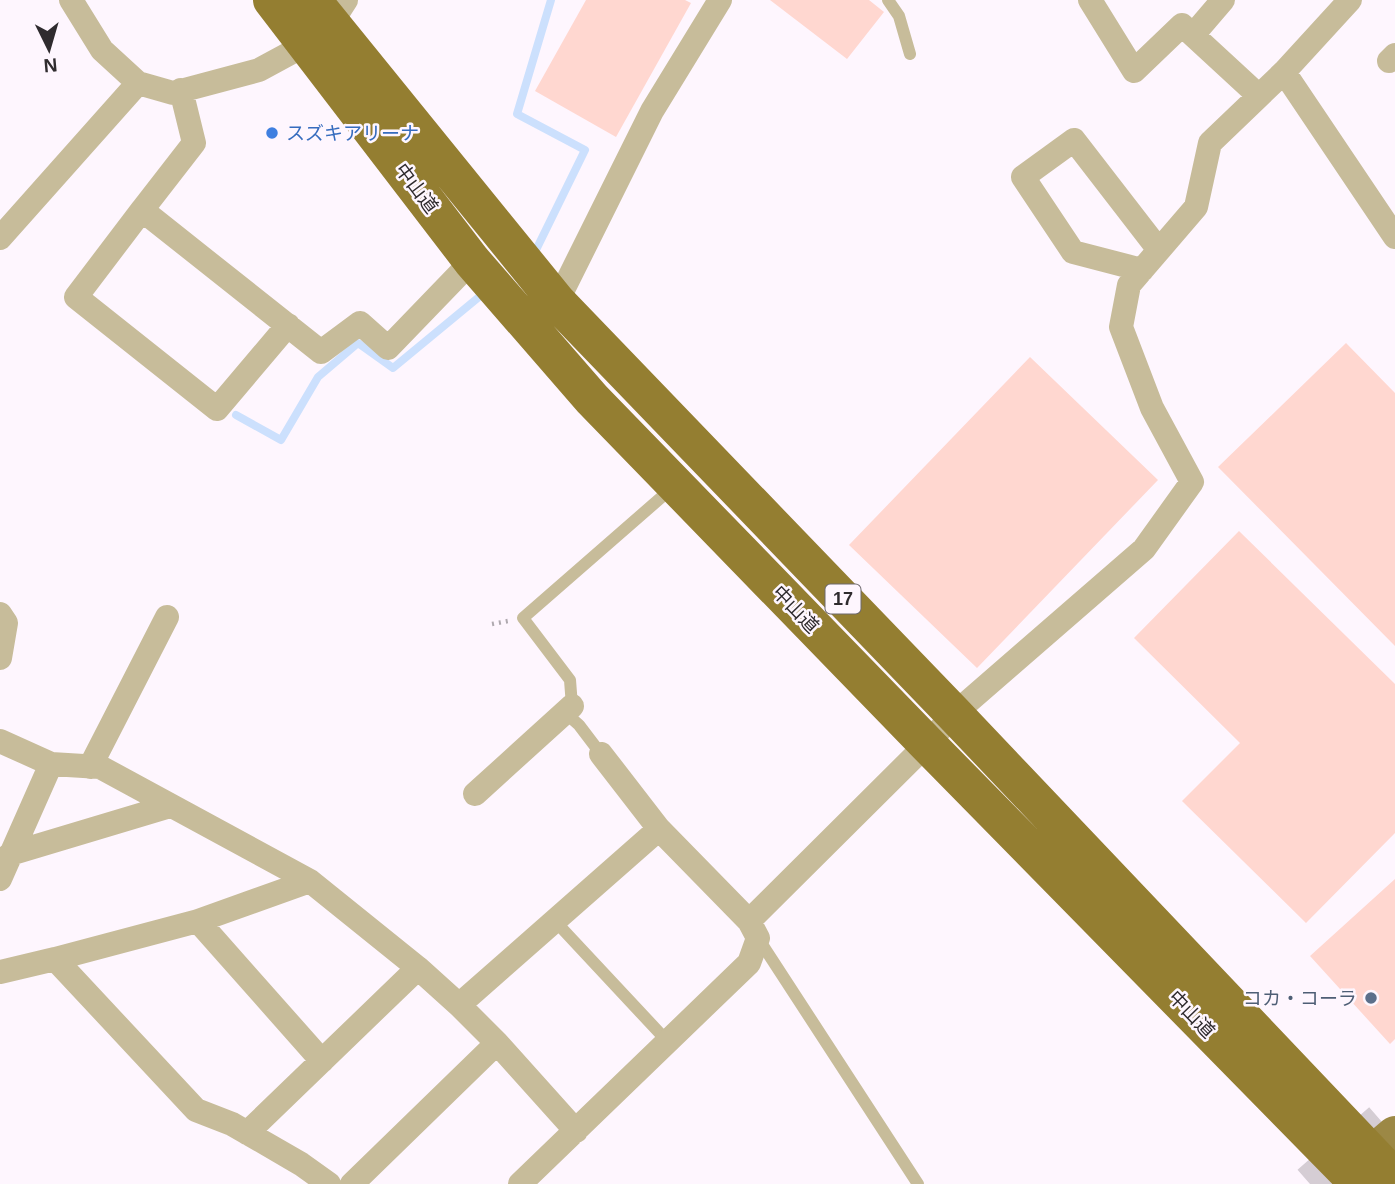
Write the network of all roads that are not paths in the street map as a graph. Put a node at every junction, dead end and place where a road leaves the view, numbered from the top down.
1 (71, 0) edge
2 (272, 0) edge
3 (720, 0) edge
4 (888, 0) edge
5 (1090, 0) edge
6 (1223, 0) edge
7 (1350, 0) edge
8 (324, 17) edge
9 (1193, 35) junction
10 (910, 54) dead end
11 (1284, 72) junction
12 (138, 83) junction
13 (181, 90) junction
14 (1259, 96) junction
15 (142, 210) junction
16 (1395, 237) edge
17 (0, 238) edge
18 (1159, 250) junction
19 (472, 261) junction
20 (1142, 270) junction
21 (558, 302) junction
22 (288, 325) junction
23 (675, 486) junction
24 (0, 614) edge
25 (167, 617) dead end
26 (0, 658) edge
27 (572, 706) junction
28 (954, 714) junction
29 (0, 741) edge
30 (927, 744) junction
31 (601, 754) joint
32 (51, 764) junction
33 (90, 767) junction
34 (475, 794) dead end
35 (170, 806) junction
36 (659, 829) junction
37 (10, 854) junction
38 (0, 879) edge
39 (310, 881) junction
40 (198, 921) junction
41 (555, 921) junction
42 (753, 930) junction
43 (55, 959) junction
44 (418, 968) junction
45 (0, 972) edge
46 (459, 1005) junction
47 (668, 1042) junction
48 (497, 1043) junction
49 (322, 1061) junction
50 (576, 1131) junction
51 (247, 1133) junction
52 (1374, 1165) edge
53 (329, 1184) edge
54 (352, 1184) edge
55 (520, 1184) edge
56 (918, 1184) edge

1 - 12 street
2 - 8 highway, 中山道 / 17
3 - 21 street
4 - 10 lane
5 - 9 street
6 - 9 street
7 - 11 street
8 - 13 street
8 - 19 highway, 中山道 / 17
8 - 21 highway, 中山道 / 17
9 - 14 street
11 - 14 street
11 - 16 street
12 - 13 street
12 - 17 street
13 - 15 street
14 - 18 street
15 - 22 street
15 - 22 street
18 - 20 street
18 - 20 street
19 - 22 street
19 - 23 highway, 中山道 / 17
20 - 28 street
21 - 28 highway, 中山道 / 17
23 - 27 lane
23 - 30 highway, 中山道 / 17
24 - 26 street
25 - 33 street
27 - 31 lane
27 - 34 street
28 - 30 street
28 - 52 highway, 中山道 / 17
29 - 32 street
30 - 42 street
30 - 52 highway, 中山道 / 17
31 - 36 street
32 - 33 street
32 - 37 street
33 - 35 street
35 - 37 street
35 - 39 street
36 - 41 street
36 - 42 street
37 - 38 street
39 - 40 street
39 - 44 street
40 - 43 street
40 - 49 street
41 - 46 street
41 - 47 lane
42 - 47 street
42 - 56 lane
43 - 45 street
43 - 51 street
44 - 46 street
44 - 49 street
46 - 48 street
47 - 50 street
48 - 50 street
48 - 54 street
49 - 51 street
50 - 55 street
51 - 53 street

